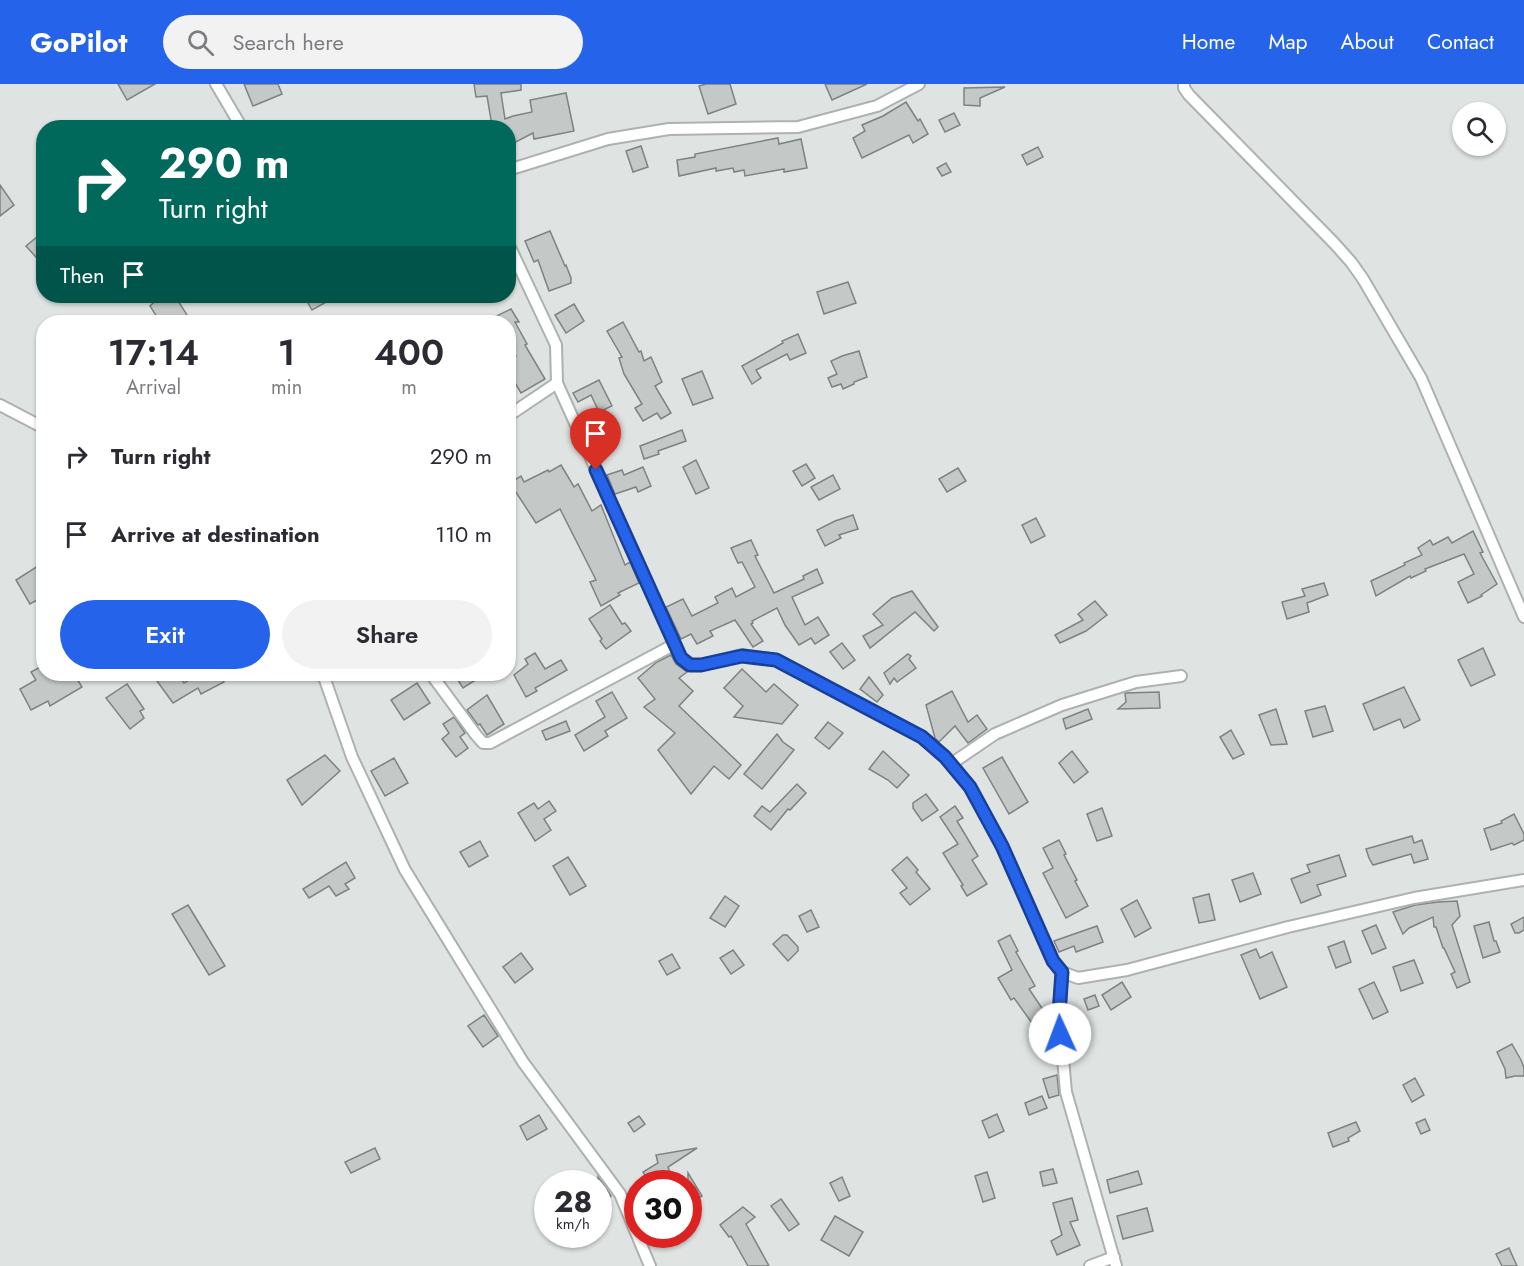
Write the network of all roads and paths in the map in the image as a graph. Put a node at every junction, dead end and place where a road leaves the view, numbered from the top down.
1 (216, 84) edge
2 (919, 84) edge
3 (1184, 84) edge
4 (237, 120) edge
5 (516, 168) edge
6 (516, 260) edge
7 (557, 383) junction
8 (0, 405) edge
9 (516, 411) edge
10 (36, 424) edge
11 (1524, 617) edge
12 (675, 644) junction
13 (1181, 676) dead end
14 (325, 681) edge
15 (436, 681) edge
16 (951, 764) junction
17 (1524, 880) edge
18 (1062, 972) junction
19 (1115, 1261) edge
20 (650, 1266) edge
21 (1090, 1266) edge

1 - 4 street
2 - 5 street
3 - 11 street
6 - 7 street
7 - 9 street
7 - 12 street
8 - 10 street
12 - 15 street
12 - 16 street
13 - 16 street
14 - 20 street
16 - 18 street
17 - 18 street
18 - 19 street
19 - 21 street

